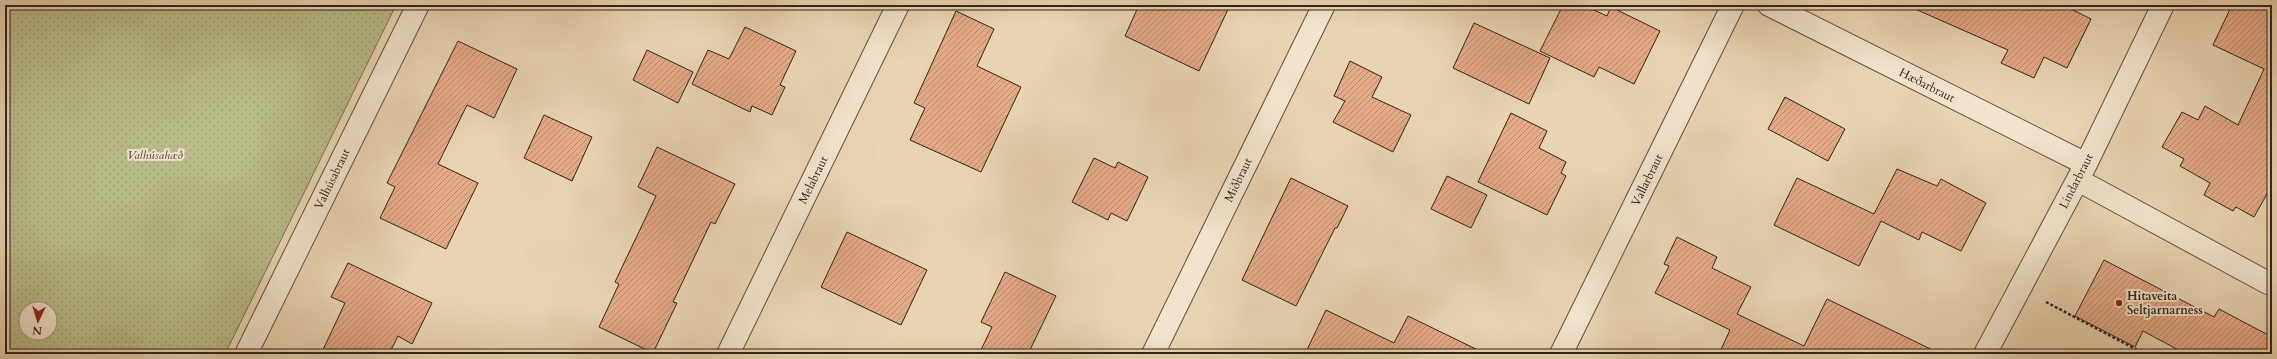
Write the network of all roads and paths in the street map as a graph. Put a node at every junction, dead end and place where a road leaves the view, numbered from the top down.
1 (418, 5) edge
2 (898, 5) edge
3 (1324, 5) edge
4 (1733, 5) edge
5 (1769, 5) edge
6 (2163, 5) edge
7 (2082, 172) junction
8 (2268, 282) dead end
9 (2045, 302) dead end
10 (246, 354) edge
11 (728, 354) edge
12 (1153, 354) edge
13 (1561, 354) edge
14 (1984, 354) edge
15 (2145, 354) edge

1 - 10 street, Valhúsabraut
2 - 11 street, Melabraut
3 - 12 street, Miðbraut
4 - 13 street, Vallarbraut
5 - 7 street, Hæðarbraut
6 - 7 street, Lindarbraut
7 - 8 street, Hæðarbraut
7 - 14 street, Lindarbraut
9 - 15 path

